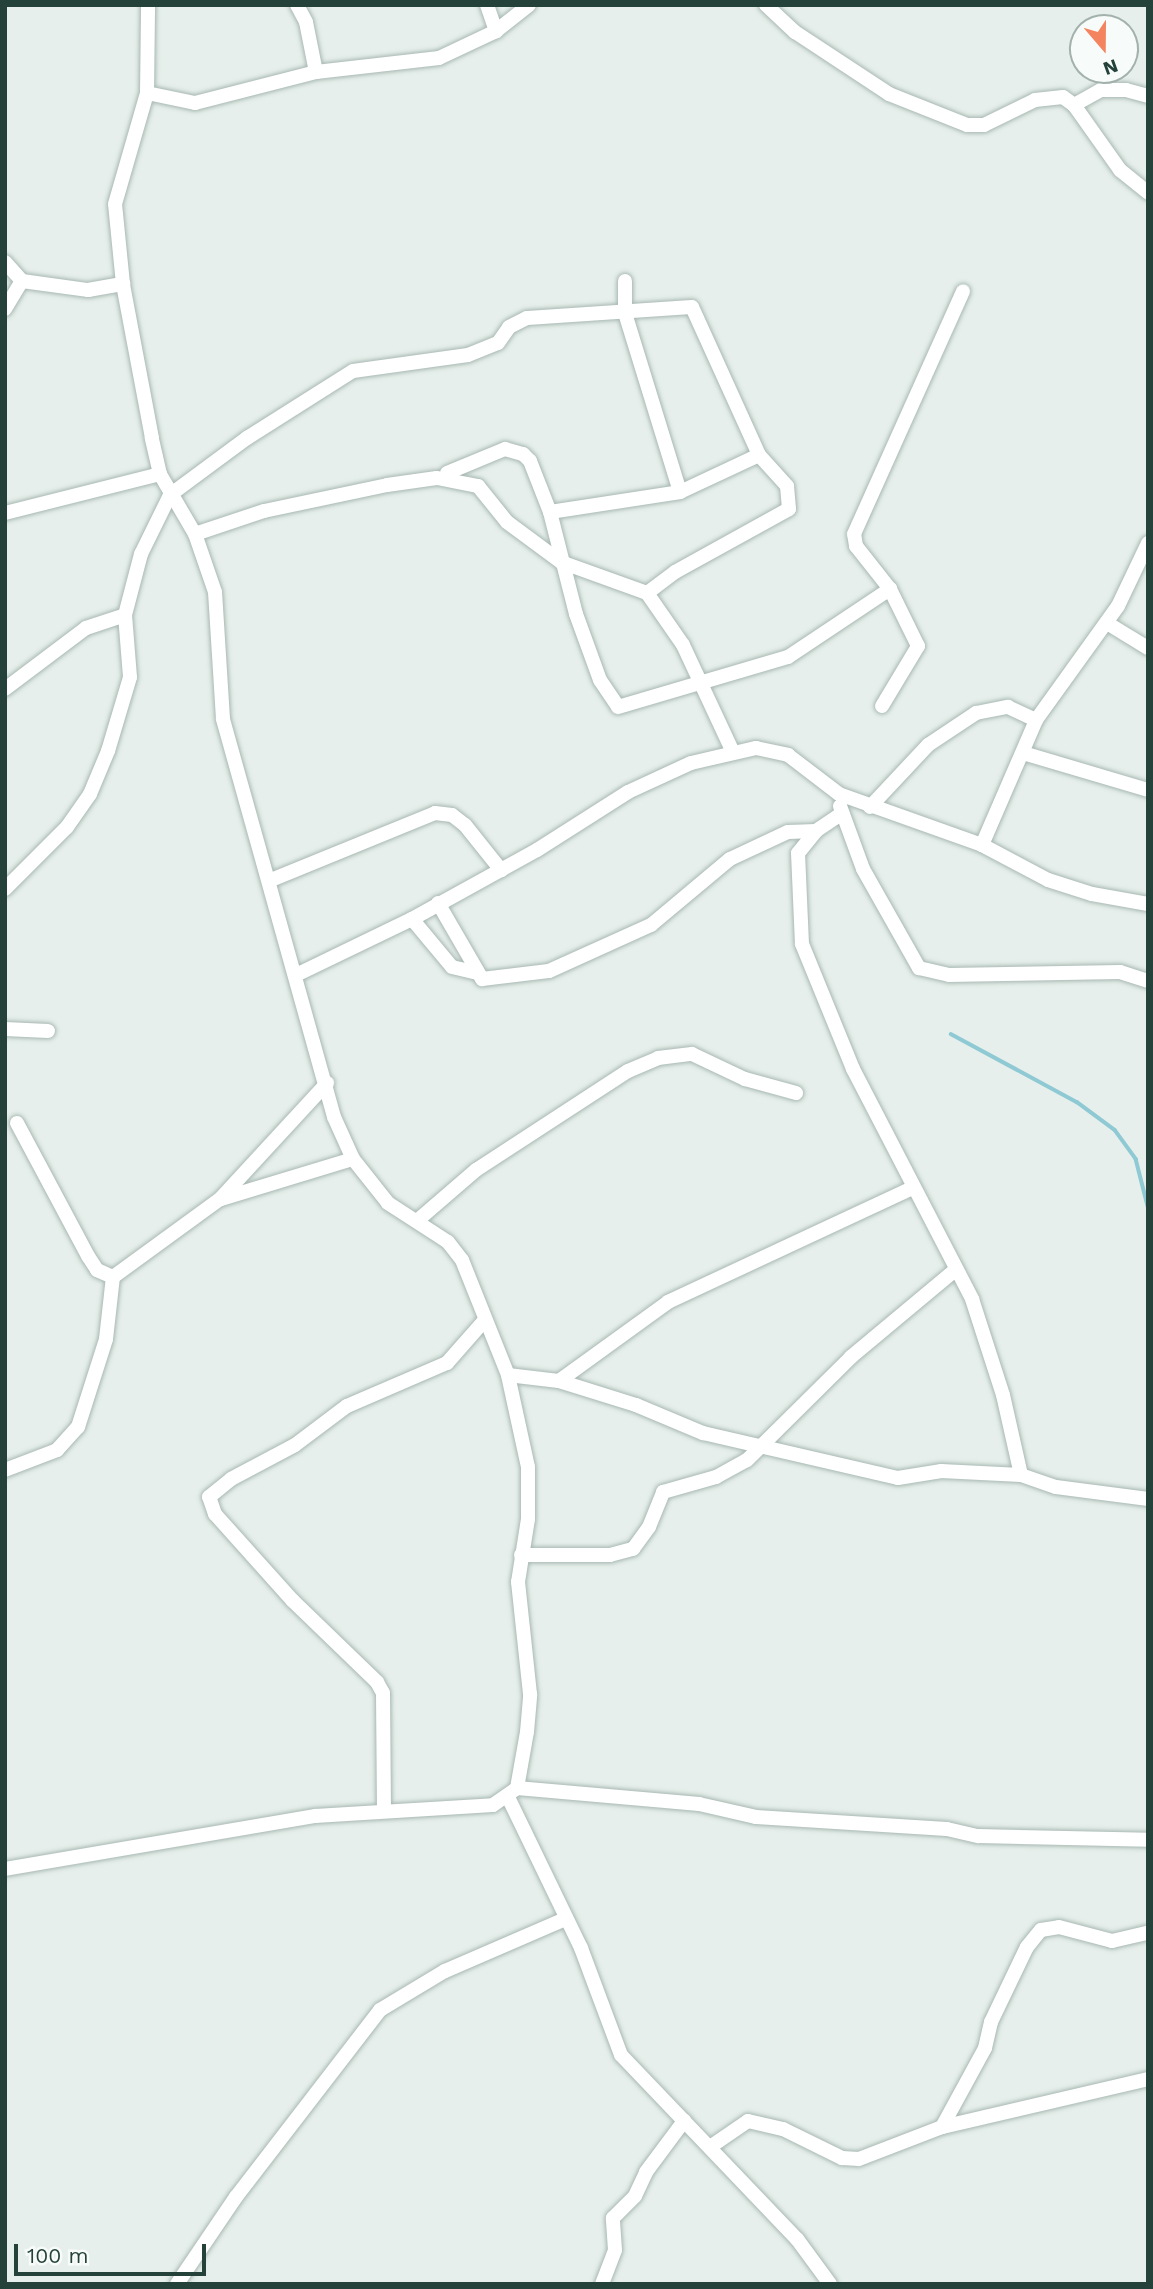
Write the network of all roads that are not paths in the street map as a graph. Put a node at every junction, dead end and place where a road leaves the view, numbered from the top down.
1 (148, 5) edge
2 (297, 5) edge
3 (487, 5) edge
4 (529, 5) edge
5 (766, 5) edge
6 (496, 32) junction
7 (316, 72) junction
8 (147, 93) junction
9 (1148, 96) edge
10 (1074, 105) junction
11 (1148, 192) edge
12 (5, 262) edge
13 (22, 281) junction
14 (625, 281) dead end
15 (123, 285) junction
16 (963, 292) dead end
17 (5, 309) edge
18 (625, 313) junction
19 (759, 455) junction
20 (447, 473) dead end
21 (160, 474) junction
22 (680, 492) junction
23 (170, 495) junction
24 (550, 512) junction
25 (5, 513) edge
26 (195, 534) junction
27 (1147, 547) edge
28 (561, 562) junction
29 (890, 589) junction
30 (647, 593) junction
31 (125, 615) junction
32 (1107, 623) junction
33 (1148, 648) edge
34 (702, 682) junction
35 (5, 689) edge
36 (882, 706) dead end
37 (1036, 720) junction
38 (732, 750) junction
39 (1023, 753) junction
40 (1148, 789) edge
41 (839, 794) junction
42 (870, 807) junction
43 (841, 814) junction
44 (816, 831) junction
45 (982, 845) junction
46 (501, 870) junction
47 (271, 880) junction
48 (5, 888) edge
49 (438, 903) junction
50 (1147, 905) edge
51 (412, 919) junction
52 (477, 973) junction
53 (296, 975) junction
54 (1148, 981) edge
55 (5, 1030) edge
56 (48, 1031) dead end
57 (327, 1083) junction
58 (796, 1093) dead end
59 (17, 1123) dead end
60 (353, 1159) junction
61 (913, 1188) junction
62 (220, 1199) junction
63 (418, 1220) junction
64 (955, 1270) junction
65 (113, 1277) junction
66 (484, 1321) junction
67 (508, 1375) junction
68 (559, 1381) junction
69 (765, 1445) junction
70 (5, 1470) edge
71 (1021, 1475) junction
72 (1148, 1499) edge
73 (522, 1555) junction
74 (513, 1793) junction
75 (384, 1810) junction
76 (1148, 1840) edge
77 (5, 1869) edge
78 (565, 1919) junction
79 (1148, 1933) edge
80 (1148, 2079) edge
81 (684, 2121) junction
82 (942, 2127) junction
83 (710, 2147) junction
84 (177, 2284) edge
85 (602, 2284) edge
86 (830, 2284) edge

1 - 8 street
2 - 7 street
3 - 6 street
4 - 6 street
5 - 10 street
6 - 7 street
7 - 8 street
8 - 15 street
9 - 10 street
10 - 11 street
12 - 13 street
13 - 15 street
13 - 17 street
14 - 18 street
15 - 21 street
16 - 29 street
18 - 19 street
18 - 22 street
18 - 23 street
19 - 22 street
19 - 30 street
20 - 24 street
21 - 23 street
21 - 25 street
22 - 24 street
23 - 26 street
23 - 31 street
24 - 28 street
26 - 28 street
26 - 47 street
27 - 32 street
28 - 30 street
28 - 34 street
29 - 34 street
29 - 36 street
30 - 34 street
31 - 35 street
31 - 48 street
32 - 33 street
32 - 37 street
34 - 38 street
37 - 39 street
37 - 42 street
38 - 41 street
38 - 46 street
39 - 40 street
39 - 45 street
41 - 42 street
41 - 43 street
42 - 45 street
43 - 44 street
43 - 54 street
44 - 52 street
44 - 61 street
45 - 50 street
46 - 47 street
46 - 49 street
47 - 53 street
49 - 51 street
49 - 52 street
51 - 52 street
51 - 53 street
53 - 57 street
55 - 56 street
57 - 60 street
57 - 62 street
58 - 63 street
59 - 65 street
60 - 62 street
60 - 63 street
61 - 64 street
61 - 68 street
62 - 65 street
63 - 66 street
64 - 69 street
64 - 71 street
65 - 70 street
66 - 67 street
66 - 75 street
67 - 68 street
67 - 73 street
68 - 69 street
69 - 71 street
69 - 73 street
71 - 72 street
73 - 74 street
74 - 75 street
74 - 76 street
74 - 78 street
75 - 77 street
78 - 81 street
78 - 84 street
79 - 82 street
80 - 82 street
81 - 83 street
81 - 85 street
82 - 83 street
83 - 86 street

